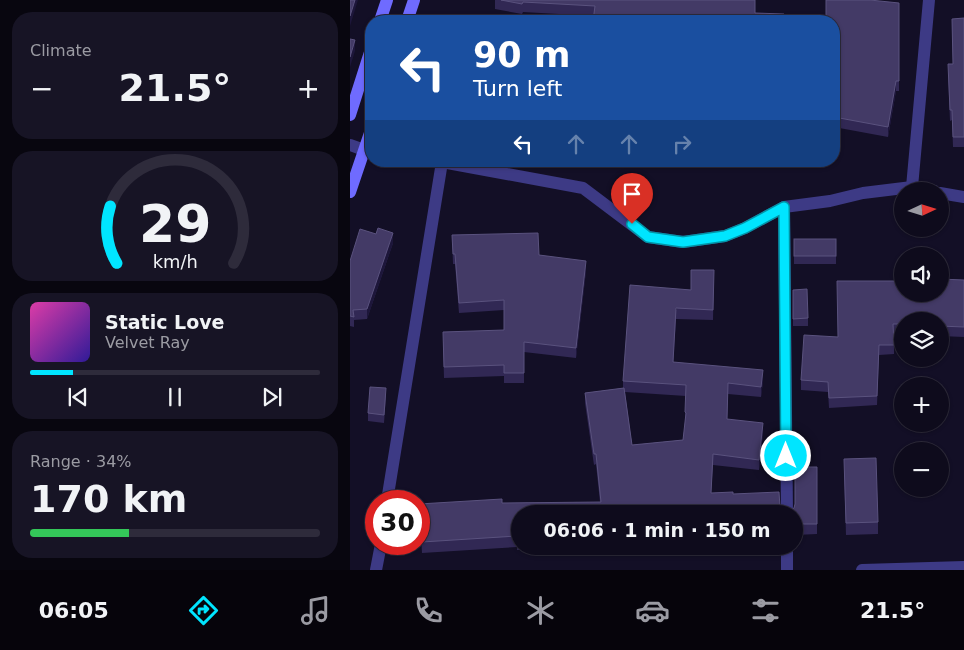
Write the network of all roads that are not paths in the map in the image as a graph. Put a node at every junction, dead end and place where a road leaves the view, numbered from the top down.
1 (387, 0) edge
2 (414, 0) edge
3 (930, 0) edge
4 (382, 15) edge
5 (409, 15) edge
6 (365, 67) edge
7 (350, 115) edge
8 (350, 145) edge
9 (364, 150) joint
10 (440, 167) edge
11 (468, 167) edge
12 (912, 182) edge
13 (894, 189) edge
14 (350, 192) edge
15 (949, 194) edge
16 (964, 197) edge
17 (784, 207) junction
18 (389, 490) edge
19 (787, 505) edge
20 (379, 555) edge
21 (787, 555) edge
22 (964, 567) edge
23 (376, 570) edge
24 (787, 570) edge
25 (862, 570) edge

1 - 4 main road
2 - 5 main road
3 - 12 street
6 - 7 main road
8 - 9 street
9 - 14 main road
10 - 18 street
11 - 17 street
13 - 17 street
15 - 16 street
17 - 19 street
20 - 23 street
21 - 24 street
22 - 25 street

